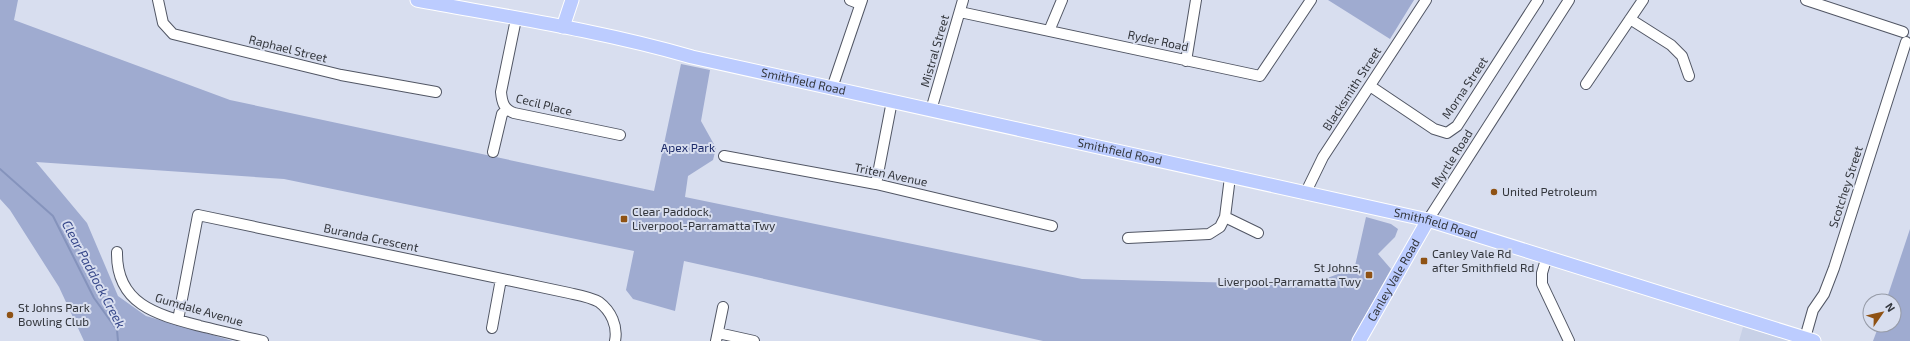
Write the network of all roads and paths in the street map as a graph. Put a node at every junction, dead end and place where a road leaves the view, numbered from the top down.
1 (158, 0) edge
2 (417, 0) edge
3 (572, 0) edge
4 (850, 0) edge
5 (963, 0) edge
6 (1062, 0) edge
7 (1196, 0) edge
8 (1311, 0) edge
9 (1426, 0) edge
10 (1538, 0) edge
11 (1569, 0) edge
12 (1643, 0) edge
13 (1806, 0) edge
14 (861, 2) edge
15 (960, 12) junction
16 (516, 19) junction
17 (1630, 19) junction
18 (563, 27) junction
19 (1049, 32) junction
20 (1907, 36) edge
21 (1186, 60) junction
22 (1689, 76) dead end
23 (1586, 84) dead end
24 (1370, 86) junction
25 (832, 88) junction
26 (436, 92) dead end
27 (892, 102) junction
28 (507, 109) junction
29 (931, 110) junction
30 (620, 135) dead end
31 (493, 152) dead end
32 (724, 156) dead end
33 (1230, 177) junction
34 (876, 184) junction
35 (1305, 194) junction
36 (1225, 217) junction
37 (1428, 220) junction
38 (1052, 226) dead end
39 (1258, 233) dead end
40 (1128, 238) dead end
41 (118, 252) dead end
42 (1547, 256) junction
43 (501, 279) junction
44 (723, 307) dead end
45 (178, 320) junction
46 (492, 328) dead end
47 (717, 337) edge
48 (246, 339) edge
49 (1810, 340) edge
50 (262, 341) edge
51 (615, 341) edge
52 (754, 341) edge
53 (1359, 341) edge
54 (1569, 341) edge

1 - 26 street, Raphael Street
2 - 16 main road, Smithfield Road
3 - 18 main road
4 - 14 street
5 - 15 street, Mistral Street
6 - 19 street
7 - 21 street
8 - 21 street, Ryder Road
9 - 24 street, Blacksmith Street
10 - 24 street, Morna Street
11 - 37 street, Myrtle Road
12 - 17 street
13 - 20 street
14 - 25 street
15 - 19 street, Ryder Road
15 - 29 street, Mistral Street
16 - 18 main road, Smithfield Road
16 - 28 street, Cecil Place
17 - 22 street
17 - 23 street
18 - 25 main road, Smithfield Road
19 - 21 street, Ryder Road
20 - 49 street, Scotchey Street
24 - 35 street, Blacksmith Street
25 - 27 main road, Smithfield Road
27 - 29 main road, Smithfield Road
27 - 34 street
28 - 30 street, Cecil Place
28 - 31 street
29 - 33 main road, Smithfield Road
32 - 34 street, Triten Avenue
33 - 35 main road, Smithfield Road
33 - 36 street
34 - 38 street, Triten Avenue
35 - 37 main road, Smithfield Road
36 - 39 street
36 - 40 street
37 - 42 main road, Smithfield Road
37 - 53 main road, Canley Vale Road
41 - 45 street, Gumdale Avenue
42 - 49 main road, Smithfield Road
42 - 54 street
43 - 45 street, Buranda Crescent
43 - 46 street
43 - 51 street, Buranda Crescent
44 - 47 street
45 - 48 street, Gumdale Avenue
47 - 52 street
48 - 50 street, Gumdale Avenue

